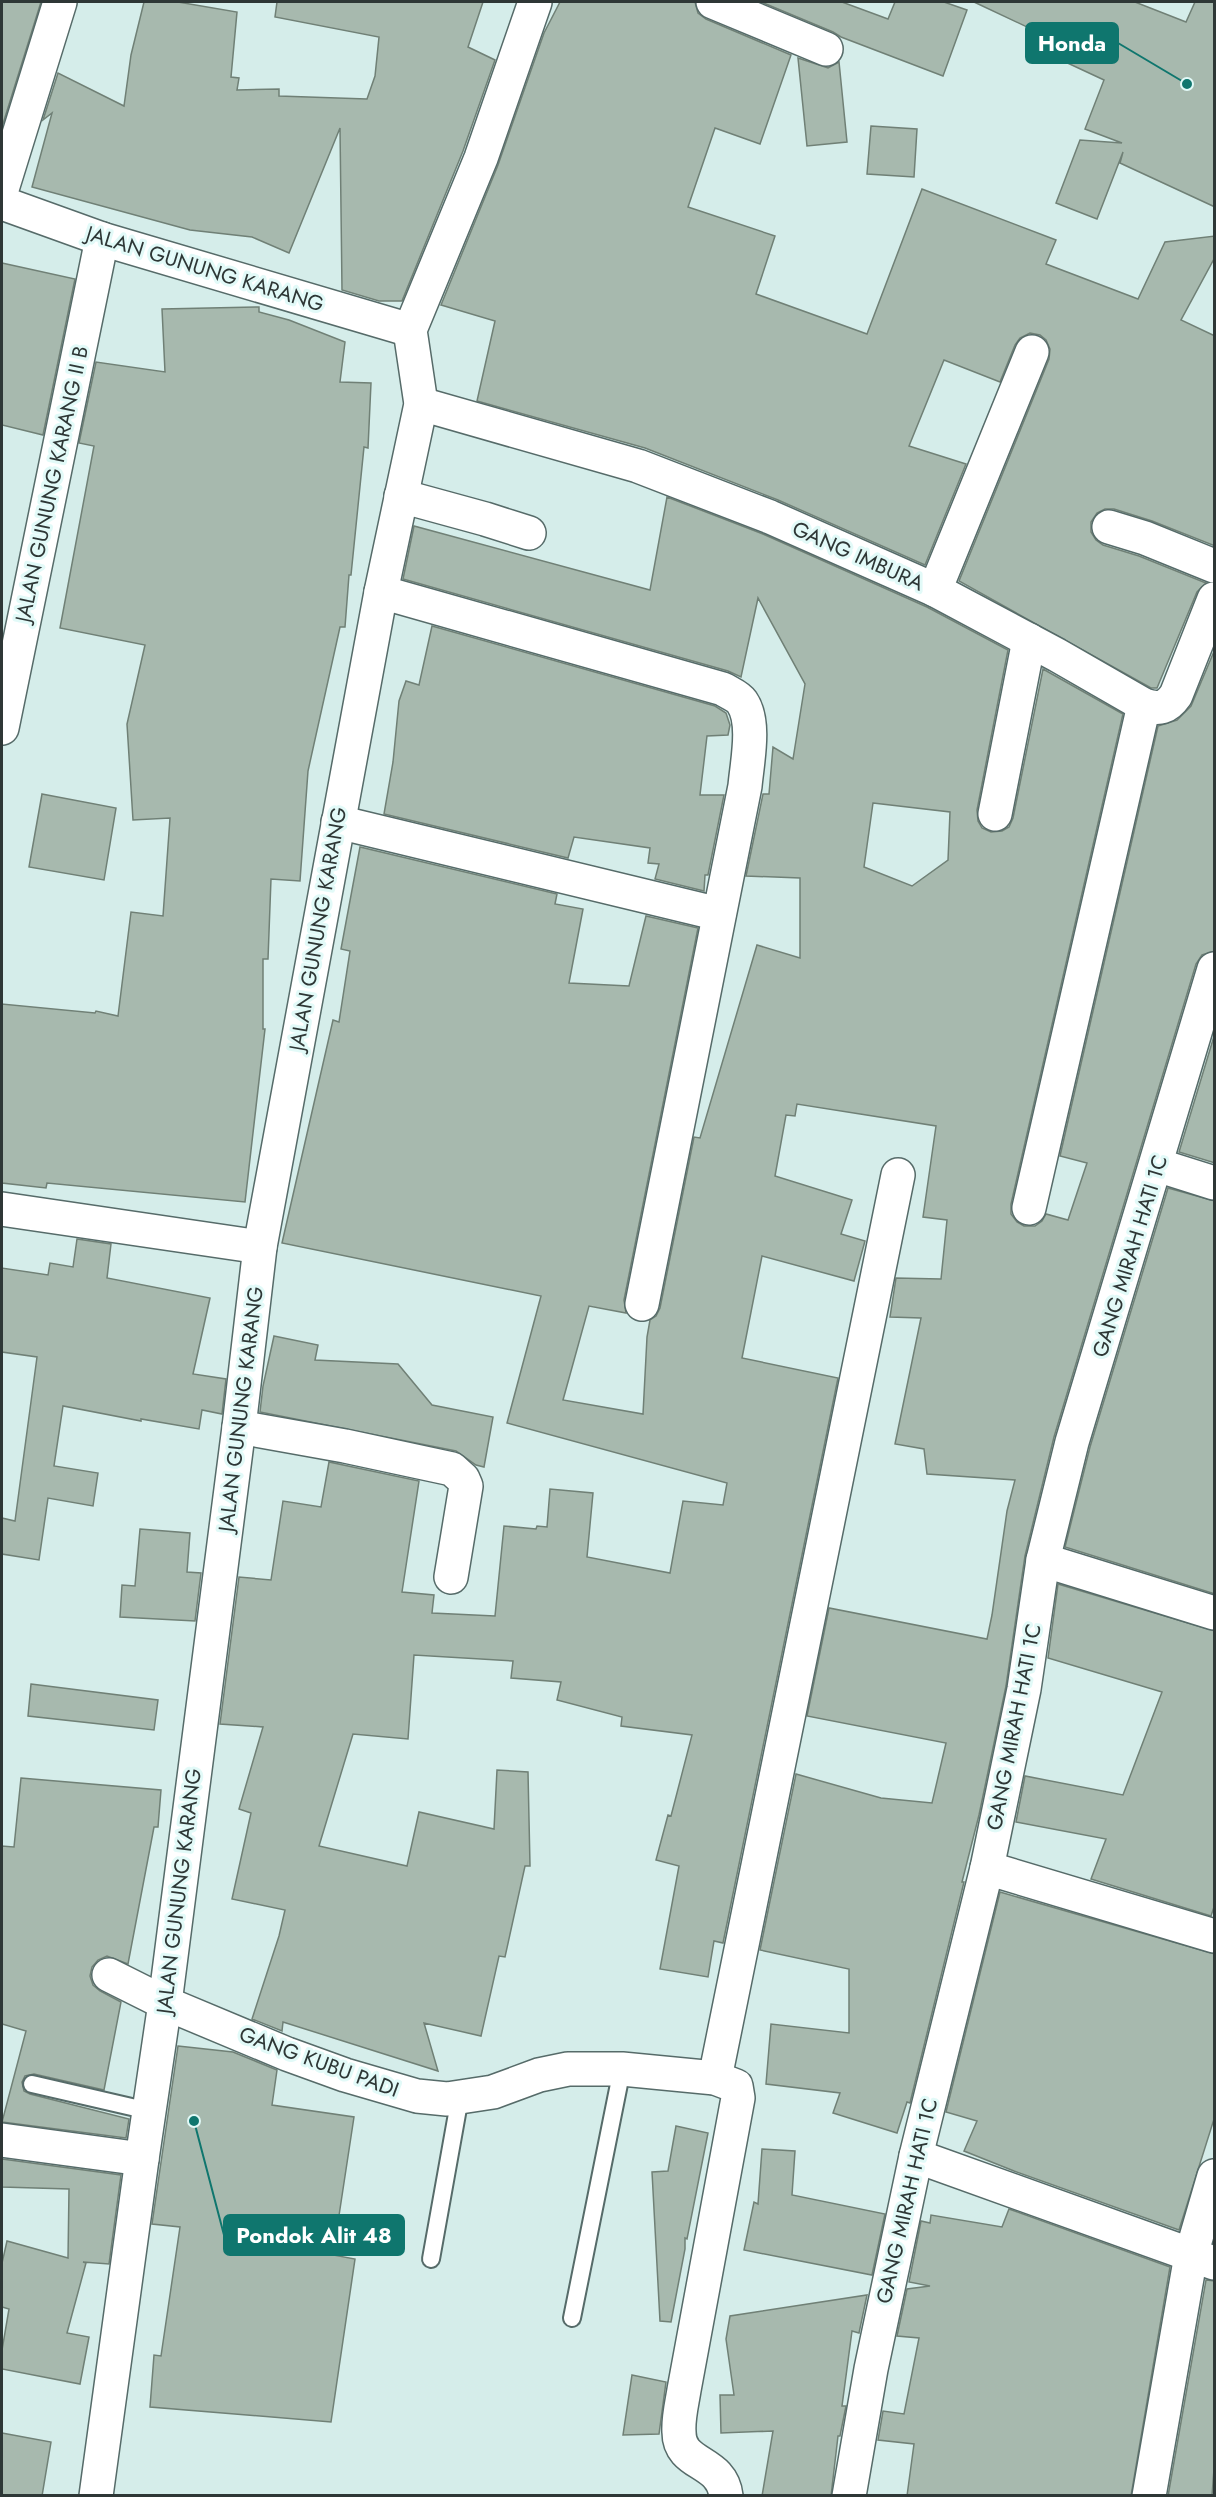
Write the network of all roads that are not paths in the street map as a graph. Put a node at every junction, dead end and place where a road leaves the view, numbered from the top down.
1 (60, 2) edge
2 (535, 2) edge
3 (713, 2) edge
4 (826, 49) dead end
5 (2, 189) edge
6 (2, 203) edge
7 (102, 239) junction
8 (410, 330) junction
9 (1032, 352) dead end
10 (421, 404) junction
11 (401, 496) junction
12 (1109, 527) dead end
13 (529, 533) dead end
14 (1215, 566) edge
15 (936, 590) junction
16 (381, 592) junction
17 (1215, 599) edge
18 (1029, 640) junction
19 (1144, 705) junction
20 (2, 728) edge
21 (995, 814) dead end
22 (338, 822) junction
23 (720, 914) junction
24 (1215, 969) edge
25 (1157, 1165) junction
26 (898, 1175) dead end
27 (1215, 1183) edge
28 (1029, 1208) dead end
29 (2, 1209) edge
30 (260, 1247) junction
31 (642, 1304) dead end
32 (239, 1427) junction
33 (1044, 1560) junction
34 (451, 1577) dead end
35 (1215, 1613) edge
36 (987, 1868) junction
37 (1215, 1936) edge
38 (109, 1975) dead end
39 (165, 2003) junction
40 (622, 2069) junction
41 (715, 2078) junction
42 (32, 2084) dead end
43 (460, 2097) junction
44 (149, 2111) junction
45 (2, 2140) edge
46 (916, 2156) junction
47 (141, 2159) junction
48 (1215, 2176) edge
49 (431, 2259) dead end
50 (1203, 2259) edge
51 (572, 2318) dead end
52 (96, 2496) edge
53 (726, 2496) edge
54 (849, 2496) edge
55 (1149, 2496) edge

1 - 5 street
2 - 8 street
3 - 4 street
6 - 7 street, JALAN GUNUNG KARANG
7 - 8 street, JALAN GUNUNG KARANG
7 - 20 street, JALAN GUNUNG KARANG II B
8 - 10 street, JALAN GUNUNG KARANG
9 - 15 street
10 - 11 street, JALAN GUNUNG KARANG
10 - 15 street, GANG IMBURA
11 - 13 street
11 - 16 street, JALAN GUNUNG KARANG
12 - 14 street
15 - 18 street, GANG IMBURA
16 - 22 street, JALAN GUNUNG KARANG
16 - 23 street
17 - 19 street
18 - 19 street, GANG IMBURA
18 - 21 street
19 - 28 street
22 - 23 street
22 - 30 street, JALAN GUNUNG KARANG
23 - 31 street
24 - 25 street, GANG MIRAH HATI 1C
25 - 27 street
25 - 33 street, GANG MIRAH HATI 1C
26 - 41 street
29 - 30 street
30 - 32 street, JALAN GUNUNG KARANG
32 - 34 street
32 - 39 street, JALAN GUNUNG KARANG
33 - 35 street
33 - 36 street, GANG MIRAH HATI 1C
36 - 37 street
36 - 46 street, GANG MIRAH HATI 1C
38 - 39 street, GANG KUBU PADI
39 - 43 street, GANG KUBU PADI
39 - 44 street, JALAN GUNUNG KARANG
40 - 41 street, GANG KUBU PADI
40 - 43 street, GANG KUBU PADI
40 - 51 lane
41 - 53 street
42 - 44 lane
43 - 49 lane
44 - 47 street, JALAN GUNUNG KARANG
45 - 47 street
46 - 50 street
46 - 54 street, GANG MIRAH HATI 1C
47 - 52 street, JALAN GUNUNG KARANG
48 - 50 street
50 - 55 street

